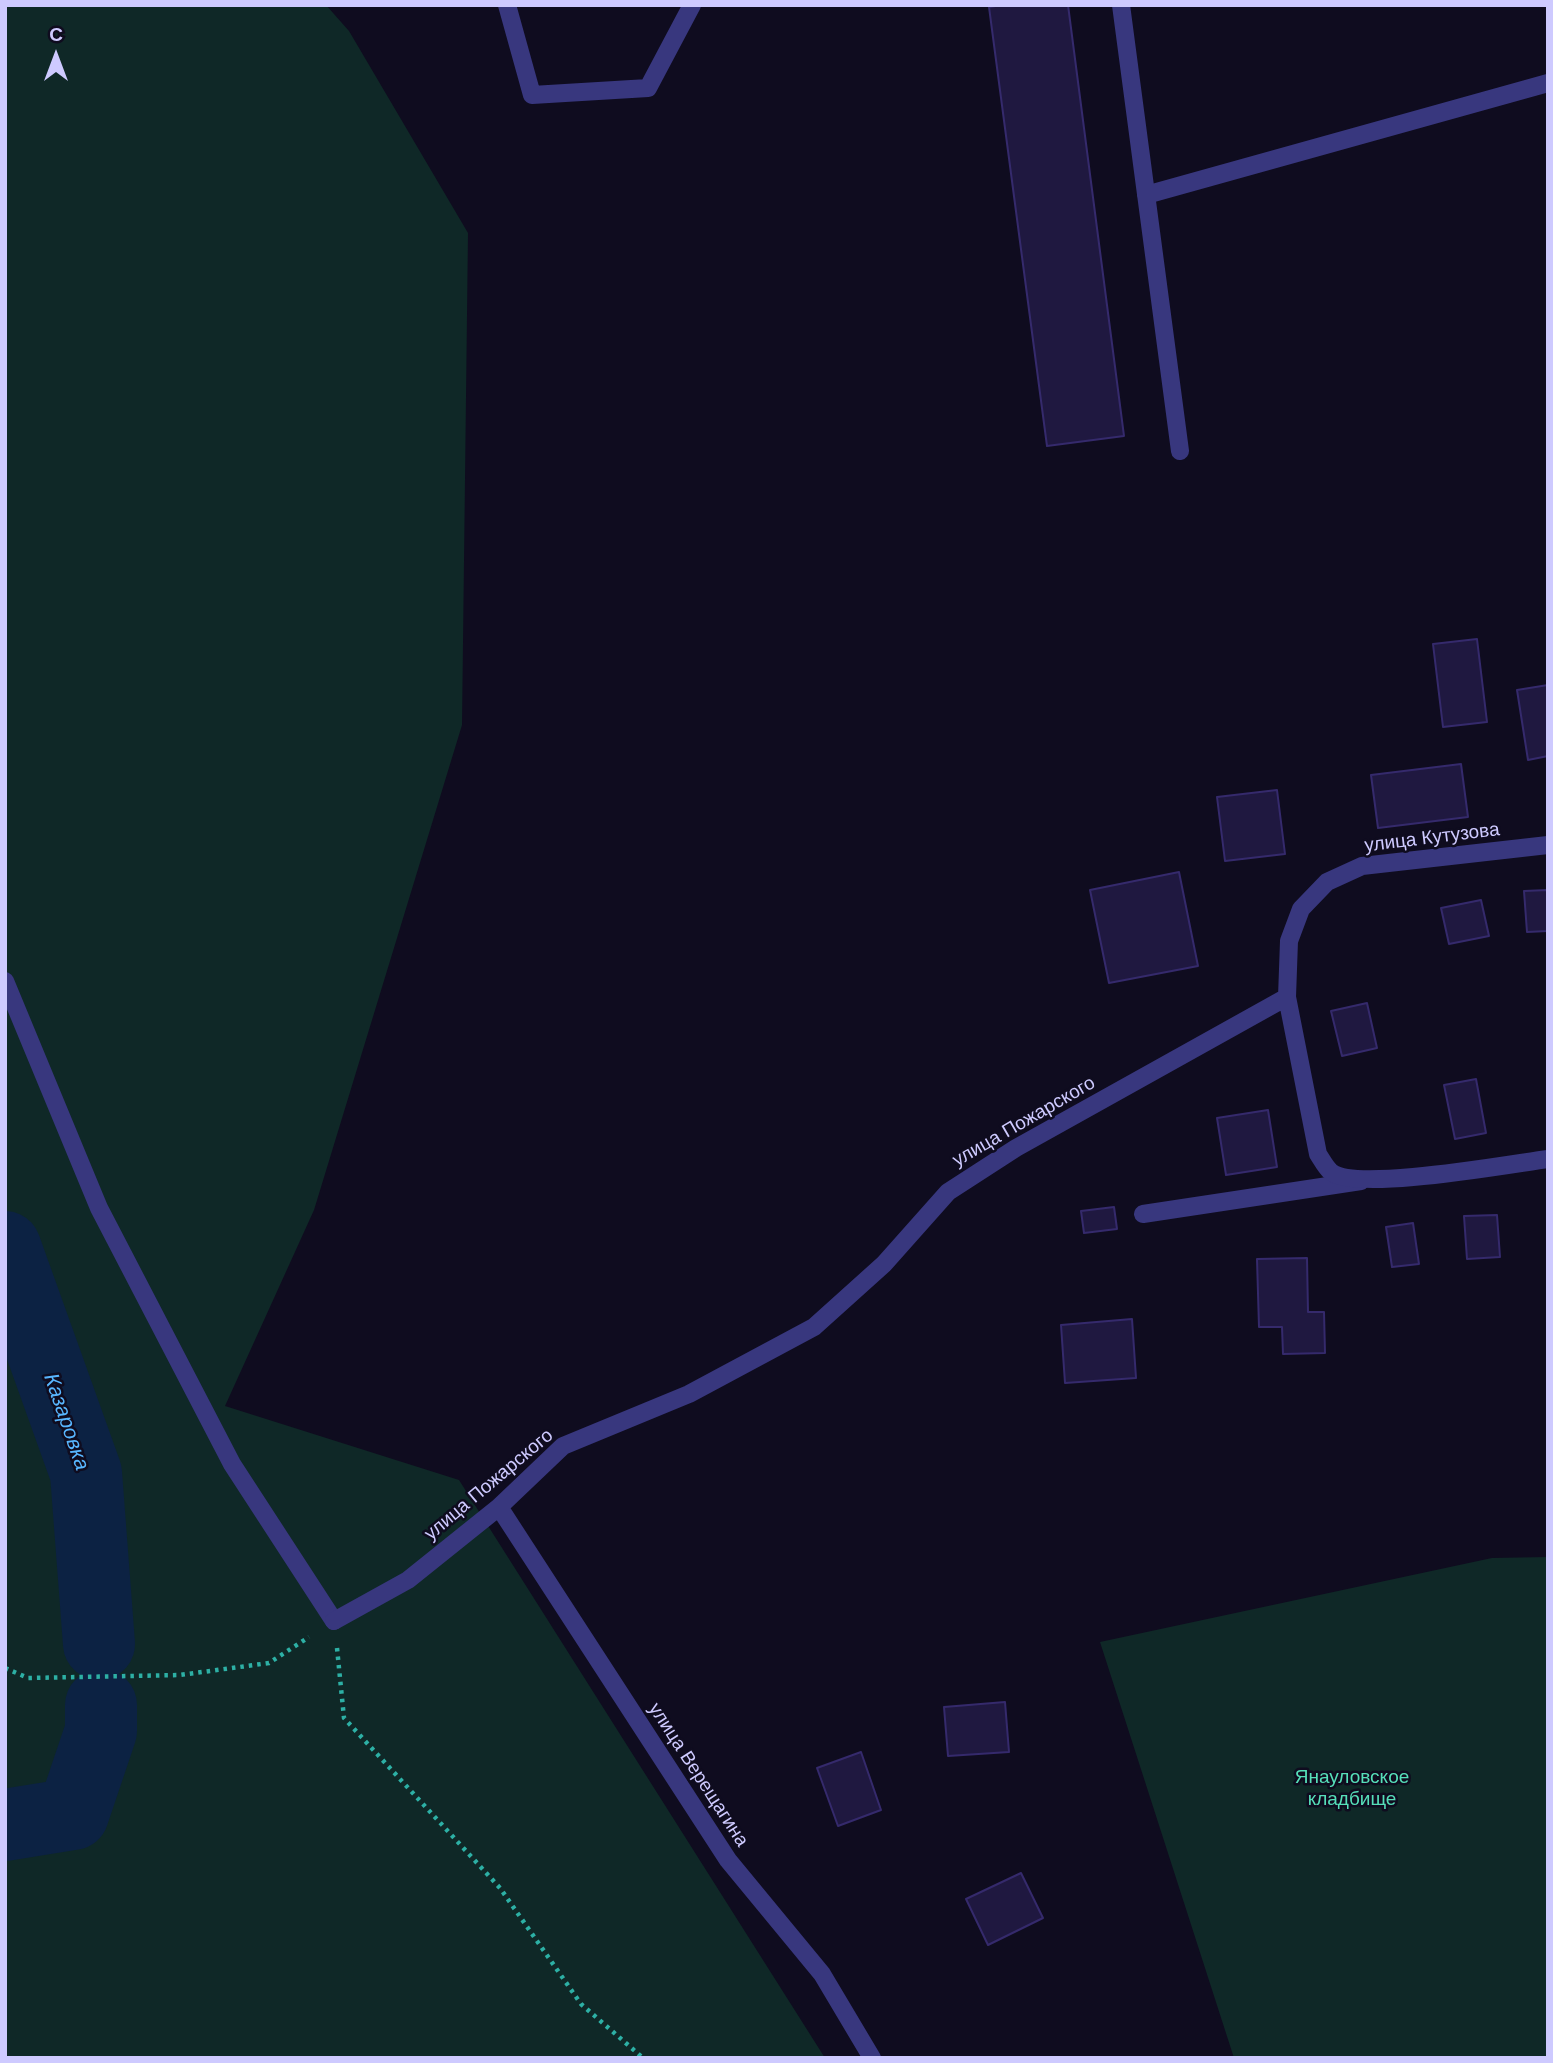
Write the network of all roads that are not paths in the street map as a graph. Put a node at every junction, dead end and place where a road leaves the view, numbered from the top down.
1 (508, 5) edge
2 (692, 5) edge
3 (1121, 5) edge
4 (1548, 83) edge
5 (1146, 195) junction
6 (1180, 451) dead end
7 (1548, 845) edge
8 (5, 981) edge
9 (1287, 997) junction
10 (1548, 1159) edge
11 (1370, 1179) junction
12 (1143, 1214) dead end
13 (499, 1507) junction
14 (873, 2058) edge

1 - 2 street
3 - 5 street
4 - 5 street
5 - 6 street
7 - 9 street, улица Кутузова
8 - 13 street, улица Пожарского
9 - 11 street
9 - 13 street, улица Пожарского
10 - 11 street
11 - 12 street
13 - 14 street, улица Верещагина

